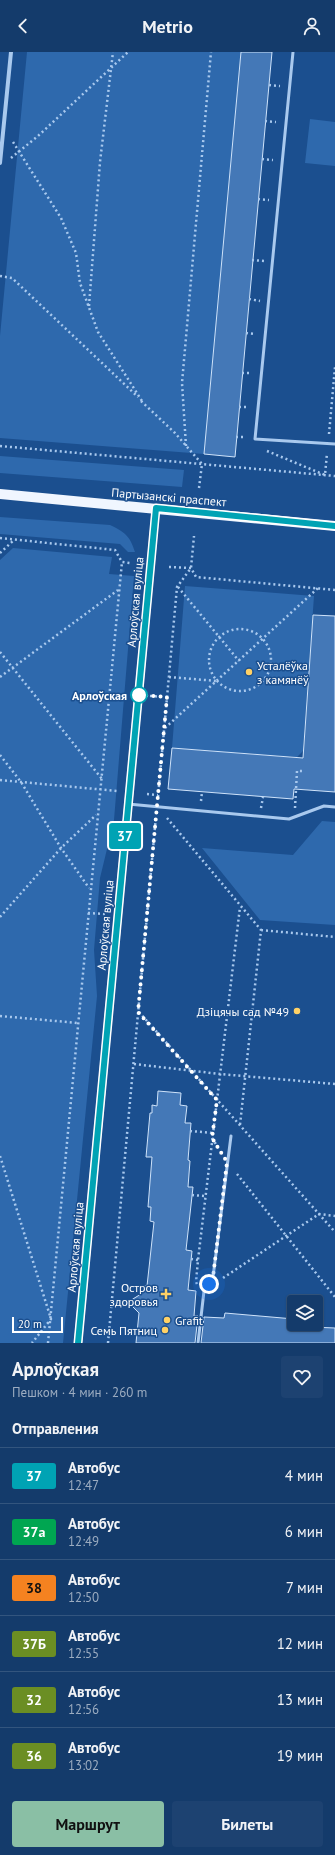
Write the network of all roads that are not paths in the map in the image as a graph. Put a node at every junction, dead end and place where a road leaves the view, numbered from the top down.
1 (11, 52) edge
2 (293, 52) edge
3 (0, 163) edge
4 (335, 444) edge
5 (0, 494) edge
6 (156, 508) junction
7 (335, 526) edge
8 (128, 804) junction
9 (335, 807) edge
10 (231, 1136) dead end
11 (78, 1343) edge
12 (198, 1343) edge

1 - 3 street
2 - 4 lane
5 - 6 main road, Партызанскі праспект
6 - 7 main road, Партызанскі праспект
6 - 8 street, Арлоўская вуліца
8 - 9 lane
8 - 11 street, Арлоўская вуліца
10 - 12 lane

